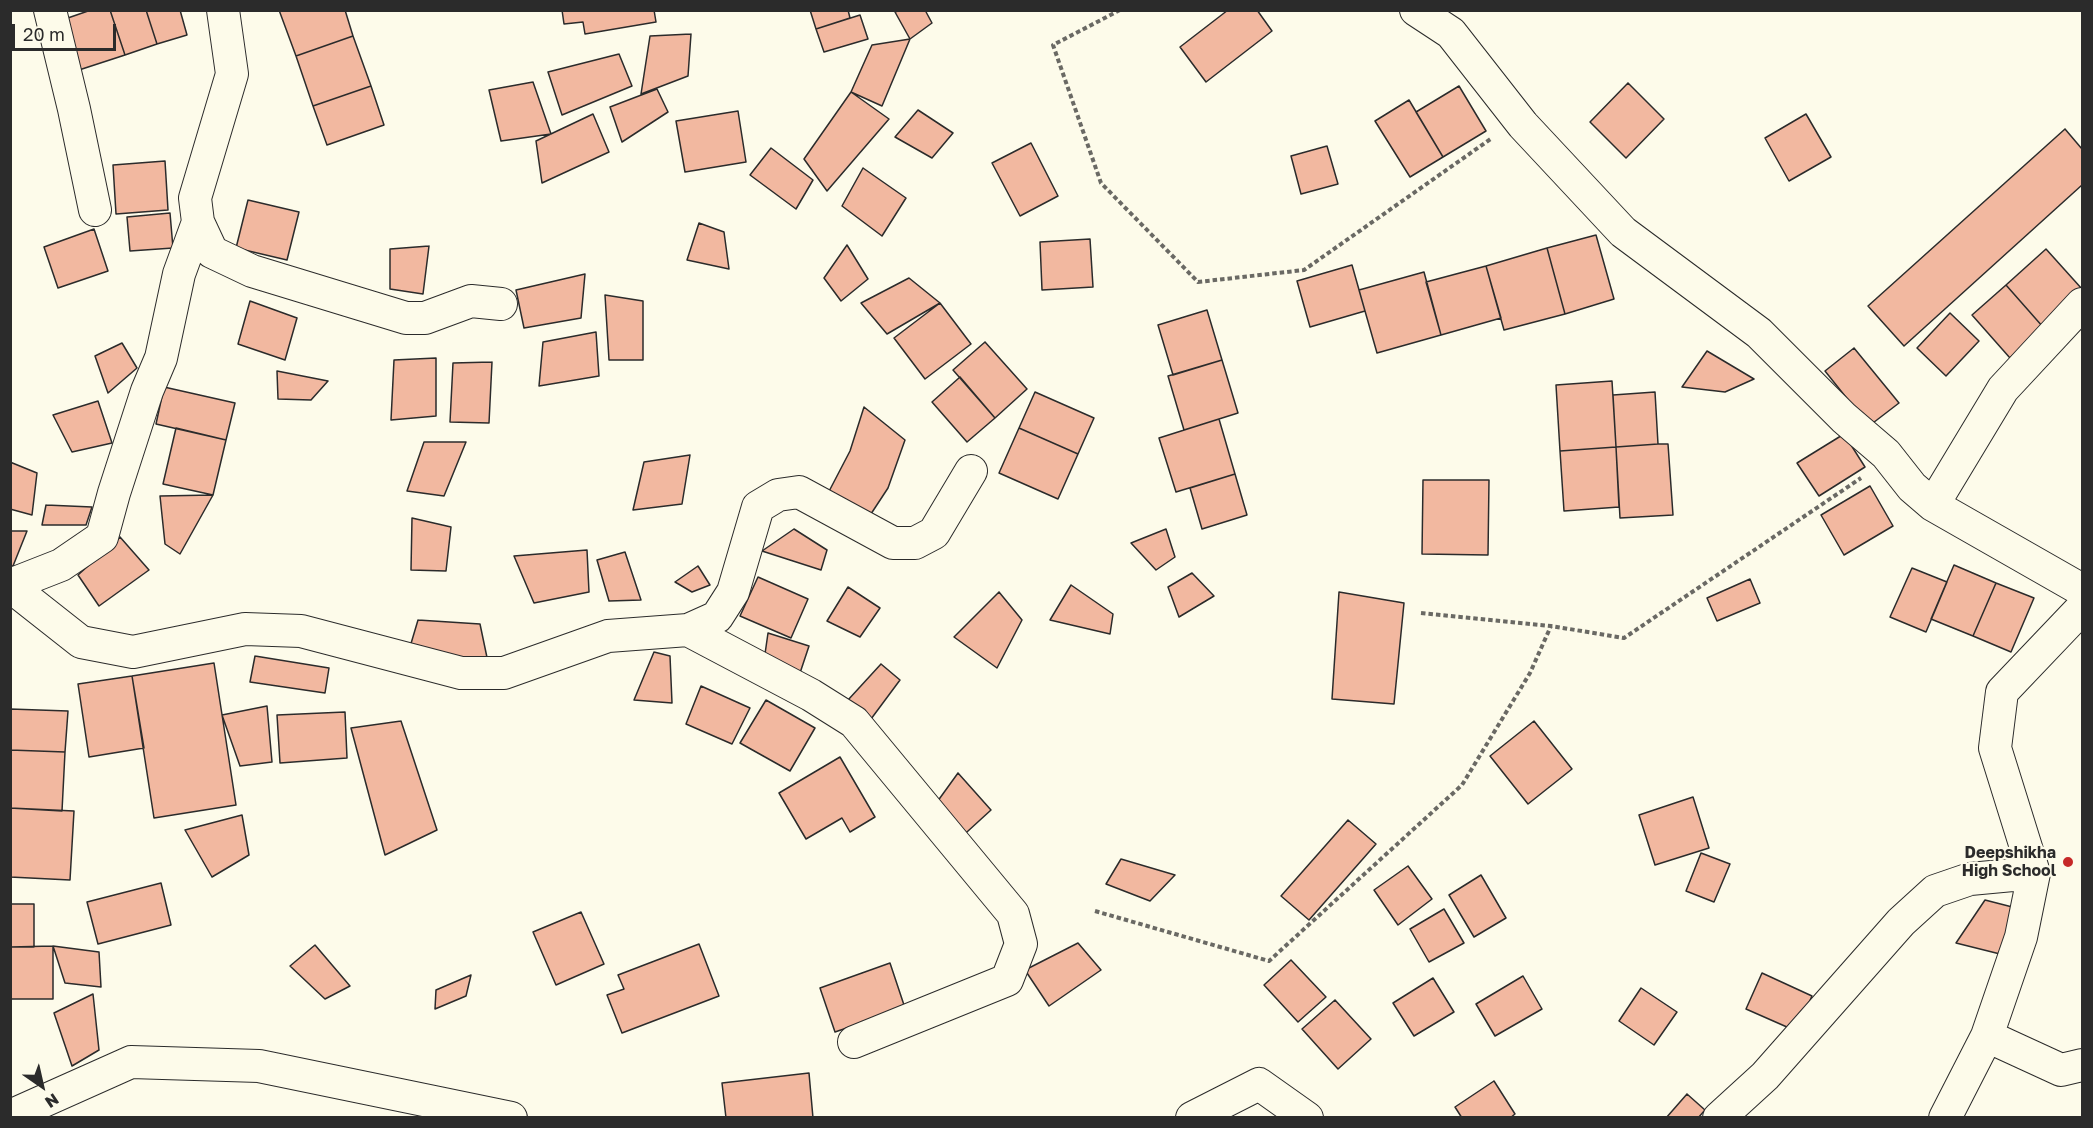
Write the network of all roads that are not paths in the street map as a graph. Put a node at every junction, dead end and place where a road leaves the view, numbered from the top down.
1 (50, 10) edge
2 (223, 10) edge
3 (1416, 10) edge
4 (95, 210) dead end
5 (198, 222) junction
6 (501, 304) dead end
7 (2082, 304) edge
8 (971, 471) dead end
9 (1933, 506) junction
10 (10, 586) edge
11 (2082, 590) edge
12 (2082, 608) edge
13 (688, 630) junction
14 (2034, 873) junction
15 (1987, 1036) junction
16 (854, 1042) dead end
17 (2082, 1065) edge
18 (10, 1116) edge
19 (511, 1118) edge
20 (1192, 1118) edge
21 (1307, 1118) edge
22 (1719, 1118) edge
23 (1945, 1118) edge

1 - 4 street
2 - 5 street
3 - 9 street
5 - 6 street
5 - 10 street
7 - 9 street
8 - 13 street
9 - 11 street
10 - 13 street
12 - 14 street
13 - 16 street
14 - 15 street
14 - 22 street
15 - 17 street
15 - 23 street
18 - 19 street
20 - 21 street

